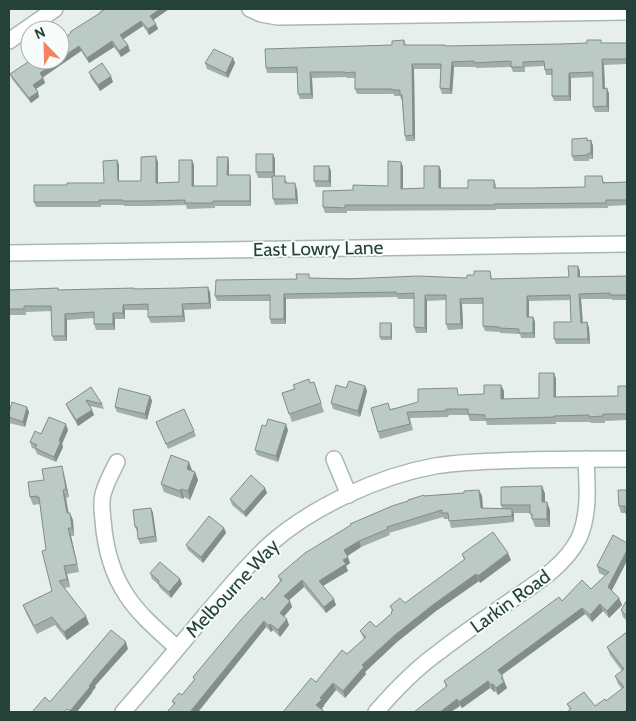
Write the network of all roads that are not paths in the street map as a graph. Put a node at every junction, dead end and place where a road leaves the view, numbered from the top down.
1 (55, 9) edge
2 (250, 9) edge
3 (627, 12) edge
4 (9, 41) edge
5 (627, 244) edge
6 (9, 253) edge
7 (627, 458) edge
8 (334, 459) dead end
9 (586, 459) junction
10 (117, 462) dead end
11 (349, 495) junction
12 (178, 648) junction
13 (123, 712) edge
14 (376, 712) edge

1 - 4 street
2 - 3 street
5 - 6 street, East Lowry Lane
7 - 9 street, Melbourne Way
8 - 11 street
9 - 11 street, Melbourne Way
9 - 14 street, Larkin Road
10 - 12 street
11 - 12 street, Melbourne Way
12 - 13 street, Melbourne Way

